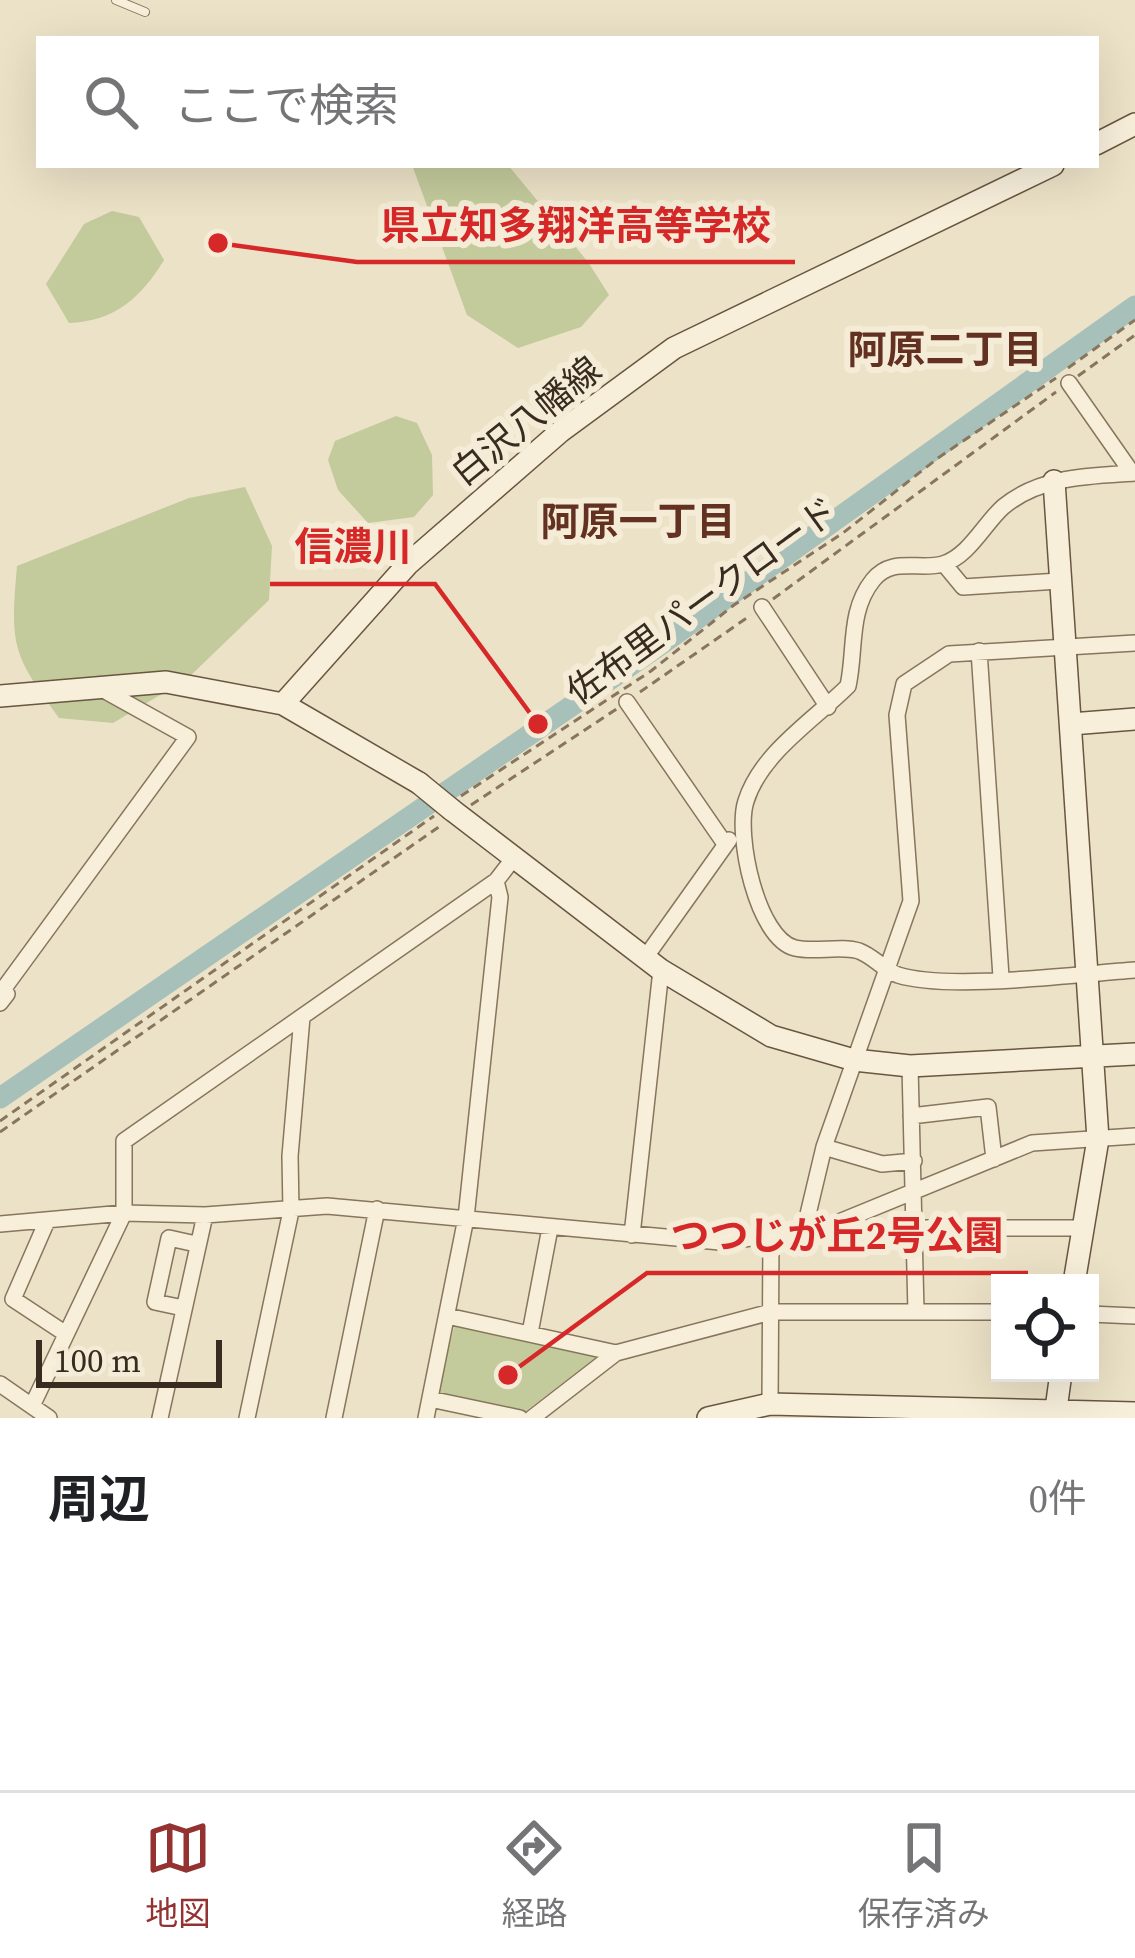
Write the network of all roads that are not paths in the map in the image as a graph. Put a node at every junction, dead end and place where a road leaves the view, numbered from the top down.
1 (116, 0) edge
2 (145, 12) dead end
3 (1135, 124) edge
4 (1099, 143) edge
5 (1046, 168) edge
6 (1069, 382) road end
7 (1133, 473) edge
8 (1054, 482) junction
9 (944, 564) junction
10 (1059, 581) junction
11 (762, 607) road end
12 (1135, 643) edge
13 (1065, 648) junction
14 (979, 651) junction
15 (96, 686) junction
16 (8, 695) edge
17 (627, 702) road end
18 (283, 704) junction
19 (828, 706) junction
20 (0, 715) edge
21 (1135, 719) edge
22 (1071, 724) junction
23 (744, 826) junction
24 (725, 844) junction
25 (513, 859) junction
26 (496, 881) junction
27 (653, 964) junction
28 (887, 968) junction
29 (1135, 970) edge
30 (1087, 974) junction
31 (1000, 977) junction
32 (1, 991) edge
33 (0, 1004) edge
34 (302, 1017) junction
35 (1135, 1054) edge
36 (1094, 1057) junction
37 (854, 1060) junction
38 (910, 1066) junction
39 (911, 1116) junction
40 (1135, 1136) edge
41 (1099, 1139) junction
42 (824, 1147) junction
43 (994, 1159) junction
44 (914, 1161) junction
45 (916, 1193) junction
46 (377, 1209) junction
47 (291, 1210) junction
48 (124, 1213) junction
49 (205, 1215) junction
50 (466, 1218) junction
51 (47, 1221) junction
52 (0, 1224) edge
53 (550, 1228) junction
54 (915, 1228) junction
55 (1081, 1228) junction
56 (804, 1232) junction
57 (632, 1234) junction
58 (771, 1238) junction
59 (196, 1244) junction
60 (1075, 1274) edge
61 (183, 1308) junction
62 (771, 1312) junction
63 (916, 1312) junction
64 (991, 1312) edge
65 (1099, 1314) edge
66 (447, 1316) junction
67 (1135, 1316) edge
68 (530, 1333) junction
69 (67, 1334) junction
70 (616, 1353) junction
71 (1060, 1382) edge
72 (0, 1384) edge
73 (430, 1399) junction
74 (770, 1404) junction
75 (32, 1406) junction
76 (1056, 1408) junction
77 (1104, 1413) edge
78 (1135, 1413) edge
79 (49, 1418) edge
80 (160, 1418) edge
81 (247, 1418) edge
82 (334, 1418) edge
83 (426, 1418) edge
84 (520, 1418) edge
85 (532, 1418) edge
86 (708, 1418) edge

1 - 2 lane
3 - 4 street
5 - 18 street, 白沢八幡線
6 - 7 street
7 - 8 street
8 - 9 street
8 - 10 street
9 - 10 street
9 - 19 street
10 - 13 street
11 - 19 street
12 - 13 street
13 - 14 street
13 - 22 street
14 - 28 street
14 - 31 street
15 - 16 street
15 - 18 street
15 - 32 street
16 - 20 street
17 - 24 street
18 - 25 street, bridge
19 - 23 street
21 - 22 street
22 - 30 street
23 - 24 street
23 - 28 street
24 - 27 street
25 - 26 street
25 - 27 street
26 - 34 street
26 - 50 street
27 - 37 street
27 - 57 street
28 - 31 street
28 - 37 street
29 - 30 street
30 - 31 street
30 - 36 street
32 - 33 street
34 - 47 street
34 - 48 street
35 - 36 street
36 - 38 street
36 - 41 street
37 - 38 street
37 - 42 street
38 - 39 street
39 - 43 street
39 - 44 street
40 - 41 street
41 - 43 street
41 - 55 street
42 - 44 street
42 - 56 street
43 - 45 street
44 - 45 street
45 - 54 street
45 - 56 street
46 - 47 street
46 - 50 street
46 - 82 street
47 - 49 street
47 - 81 street
48 - 49 street
48 - 51 street
48 - 69 street
49 - 59 street
50 - 53 street
50 - 66 street
51 - 52 street
51 - 69 street
53 - 57 street
53 - 68 street
54 - 55 street
54 - 63 street
55 - 60 street
56 - 58 street
57 - 58 street
58 - 62 street
59 - 61 street
59 - 61 street
61 - 80 street
62 - 63 street
62 - 70 street
62 - 74 street
63 - 64 street
65 - 67 street
66 - 68 street
66 - 73 street
68 - 70 street
69 - 75 street
70 - 85 street
71 - 76 street
72 - 75 street
73 - 83 street
73 - 84 street
74 - 76 street
74 - 86 street
75 - 79 street
76 - 77 street
77 - 78 street

